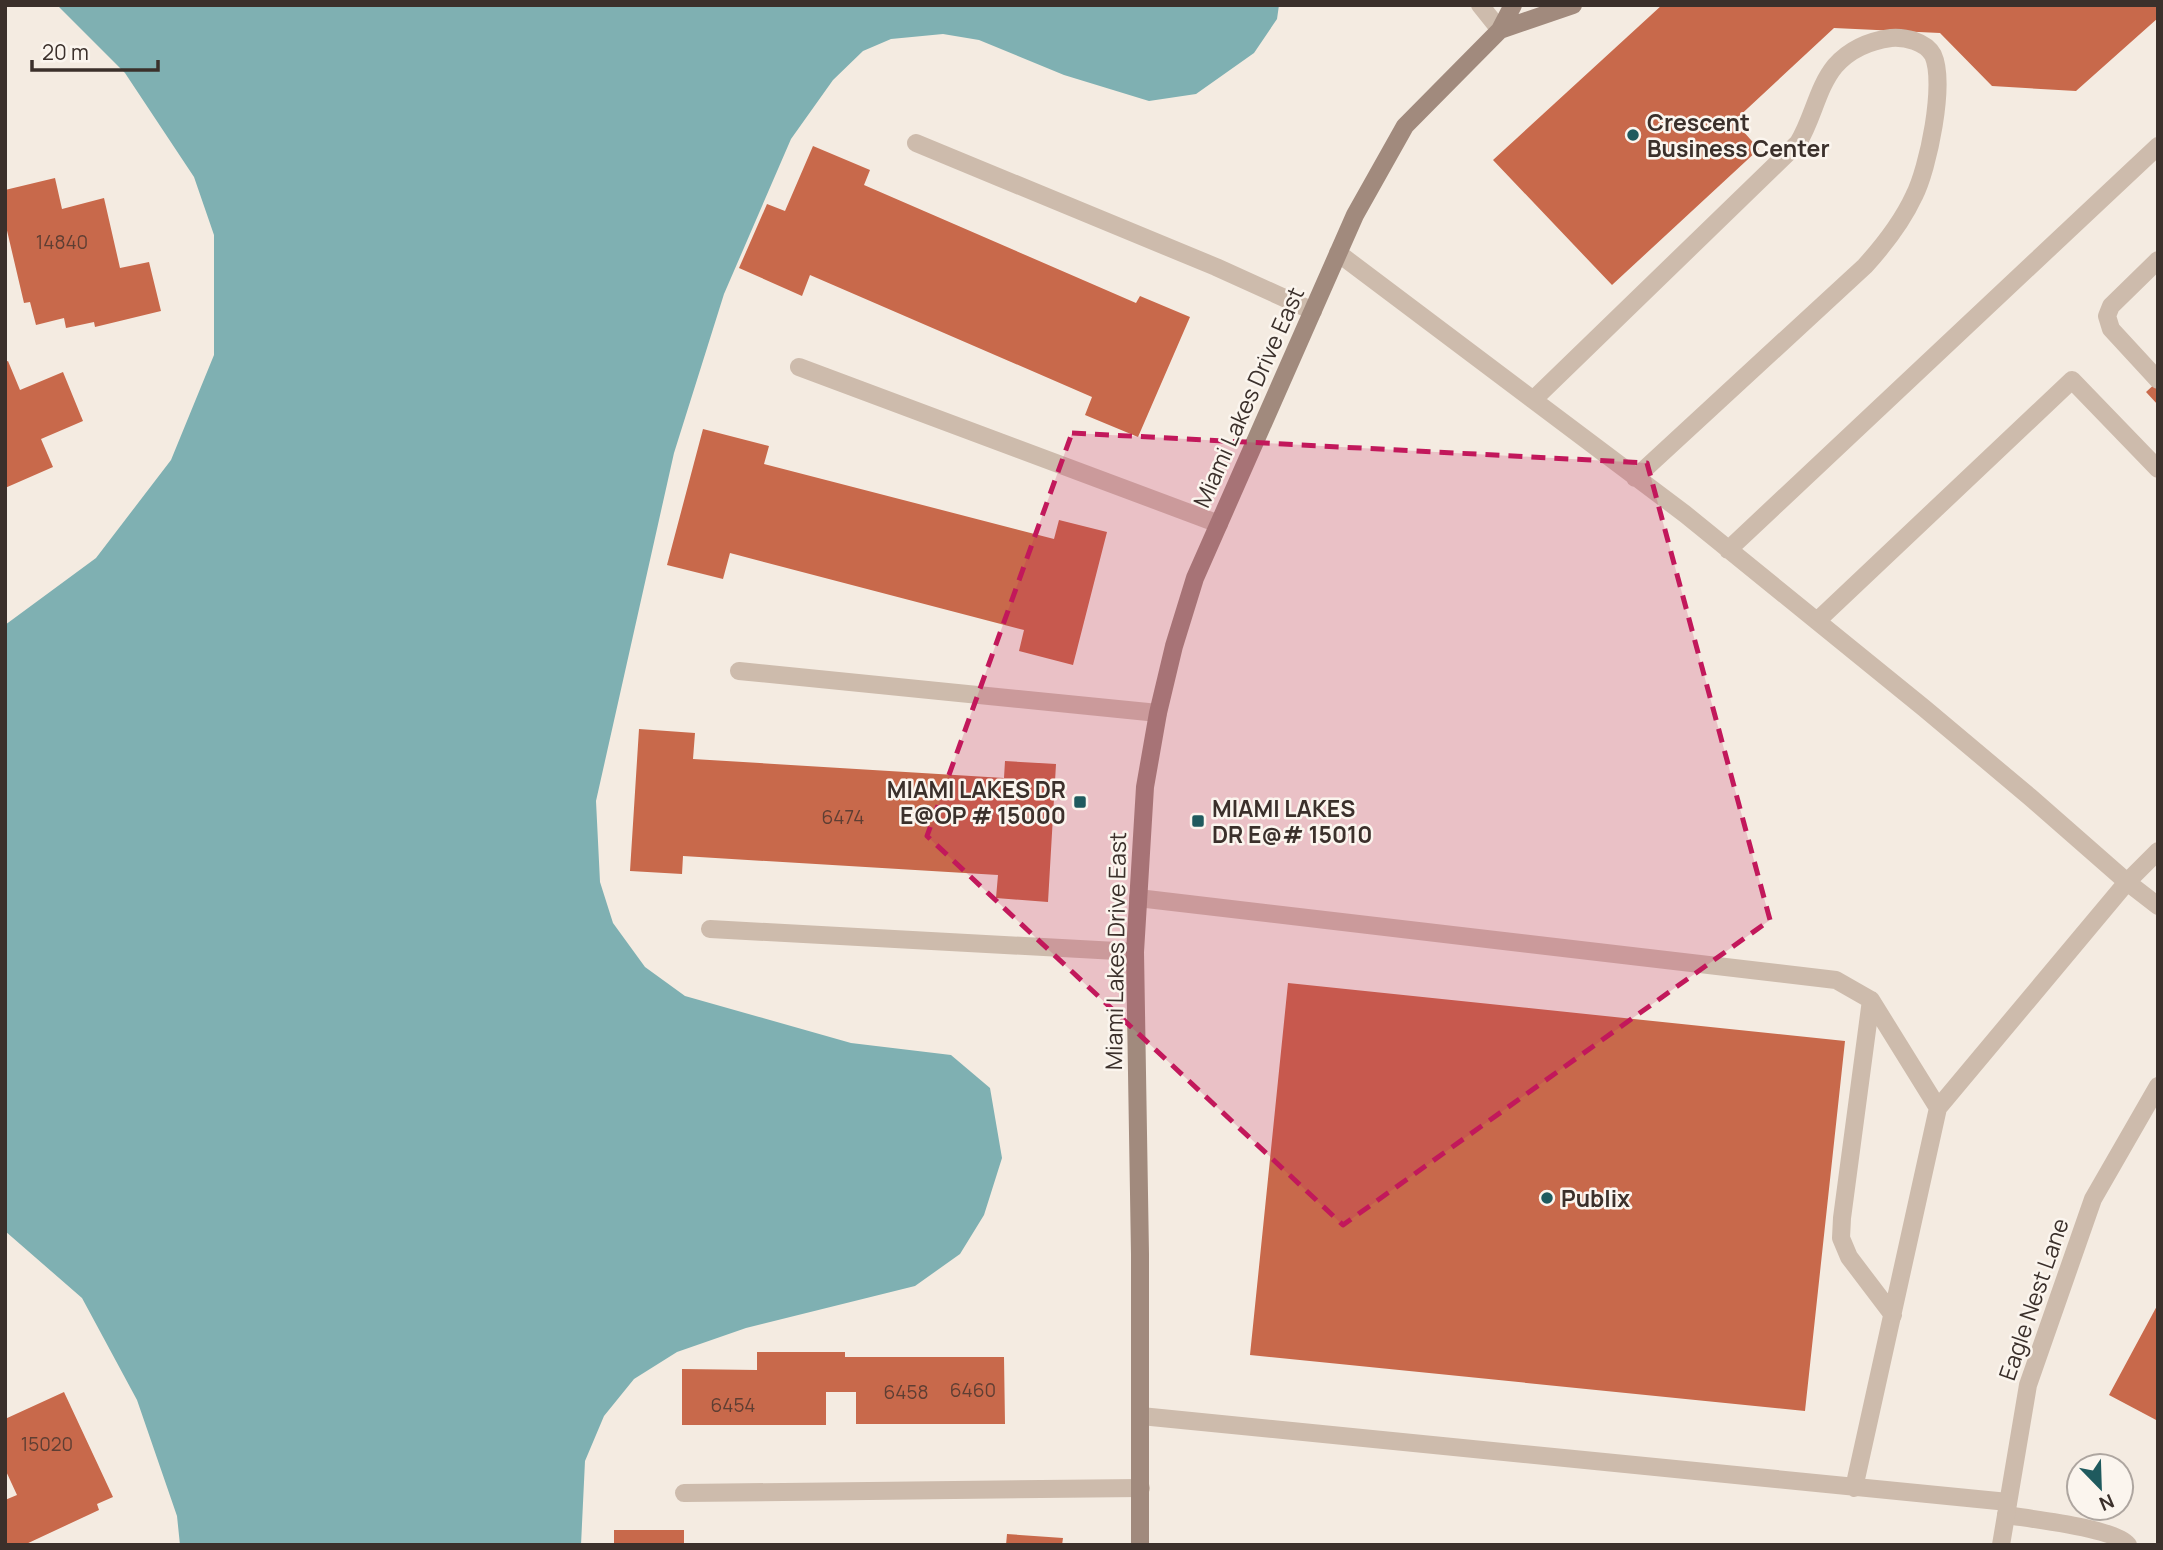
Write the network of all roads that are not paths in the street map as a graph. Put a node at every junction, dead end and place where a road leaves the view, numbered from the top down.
1 (1480, 5) edge
2 (1513, 5) edge
3 (1573, 5) edge
4 (1500, 30) junction
5 (916, 143) dead end
6 (2158, 146) edge
7 (1338, 253) junction
8 (2158, 260) edge
9 (1313, 311) junction
10 (799, 367) dead end
11 (2158, 380) edge
12 (1533, 400) junction
13 (2158, 470) edge
14 (1635, 478) junction
15 (1219, 524) junction
16 (1728, 550) junction
17 (1816, 621) junction
18 (739, 671) dead end
19 (1157, 713) junction
20 (2158, 850) edge
21 (2127, 882) junction
22 (1138, 898) junction
23 (2158, 906) edge
24 (710, 929) dead end
25 (1135, 952) junction
26 (1871, 1000) junction
27 (2158, 1086) edge
28 (1938, 1108) junction
29 (1893, 1315) junction
30 (1141, 1416) junction
31 (1141, 1488) junction
32 (1854, 1488) junction
33 (684, 1493) dead end
34 (2007, 1508) junction
35 (1140, 1545) edge
36 (2001, 1545) edge
37 (2128, 1545) edge

1 - 4 street
2 - 4 main road, Miami Lakes Drive East
3 - 4 main road, Miami Lakes Drive East
4 - 7 main road, Miami Lakes Drive East
5 - 9 street
6 - 16 street
7 - 9 main road, Miami Lakes Drive East
7 - 12 street
8 - 11 street
9 - 15 main road, Miami Lakes Drive East
10 - 15 street
12 - 14 street
12 - 14 street
13 - 17 street
14 - 16 street
15 - 19 main road, Miami Lakes Drive East
16 - 17 street
17 - 21 street
18 - 19 street
19 - 22 main road, Miami Lakes Drive East
20 - 21 street
21 - 23 street
21 - 28 street
22 - 25 main road, Miami Lakes Drive East
22 - 26 street
24 - 25 street
25 - 30 main road, Miami Lakes Drive East
26 - 28 street
26 - 29 street
27 - 34 street, Eagle Nest Lane
28 - 29 street
29 - 32 street
30 - 31 main road, Miami Lakes Drive East
30 - 32 street
31 - 33 street
31 - 35 main road, Miami Lakes Drive East
32 - 34 street
34 - 36 street, Eagle Nest Lane
34 - 37 street

